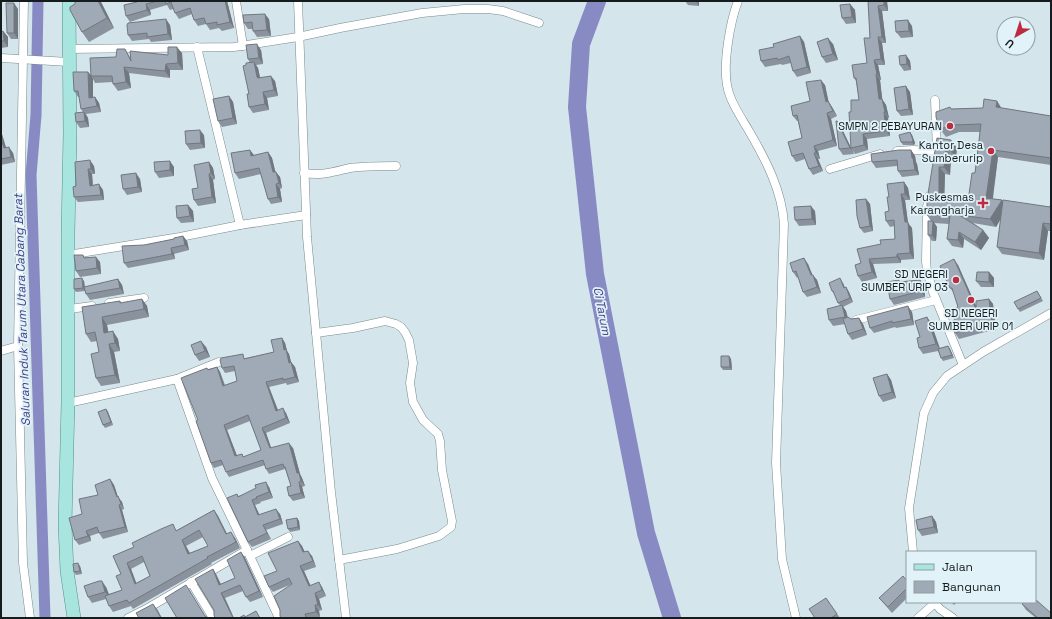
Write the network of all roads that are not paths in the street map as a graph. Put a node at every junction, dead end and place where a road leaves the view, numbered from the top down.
1 (24, 1) edge
2 (69, 1) edge
3 (236, 1) edge
4 (298, 1) edge
5 (738, 1) edge
6 (539, 23) dead end
7 (298, 37) junction
8 (243, 46) junction
9 (197, 47) junction
10 (66, 57) junction
11 (1, 58) edge
12 (27, 60) junction
13 (935, 100) dead end
14 (396, 166) dead end
15 (830, 169) dead end
16 (304, 173) junction
17 (930, 184) edge
18 (306, 215) junction
19 (240, 225) junction
20 (68, 255) junction
21 (144, 298) dead end
22 (936, 300) junction
23 (69, 309) junction
24 (1051, 312) edge
25 (856, 320) edge
26 (316, 333) junction
27 (18, 346) junction
28 (1, 350) edge
29 (218, 362) dead end
30 (963, 365) junction
31 (177, 379) junction
32 (68, 403) junction
33 (288, 537) dead end
34 (913, 551) edge
35 (248, 553) junction
36 (339, 560) junction
37 (191, 582) junction
38 (934, 603) edge
39 (30, 618) edge
40 (74, 618) edge
41 (128, 618) edge
42 (213, 618) edge
43 (279, 618) edge
44 (346, 618) edge
45 (796, 618) edge
46 (918, 618) edge
47 (953, 618) edge

1 - 12 street
2 - 10 main road
3 - 8 street
4 - 7 street
5 - 45 street
6 - 7 street
7 - 8 street
7 - 16 street
8 - 9 street
9 - 10 street
9 - 19 street
10 - 12 street
10 - 20 main road
11 - 12 street
12 - 27 street
13 - 15 street
14 - 16 street
16 - 18 street
17 - 22 street
18 - 19 street
18 - 26 street
19 - 20 street
20 - 23 main road
21 - 23 street
22 - 25 street
22 - 30 street
23 - 32 main road
24 - 30 street
26 - 36 street
26 - 36 street
27 - 28 street
27 - 39 street
29 - 31 street
30 - 34 street
31 - 32 street
31 - 35 street
32 - 40 main road
33 - 35 street
35 - 37 street
35 - 43 street
36 - 44 street
37 - 41 street
37 - 42 street
38 - 46 street
38 - 47 street

